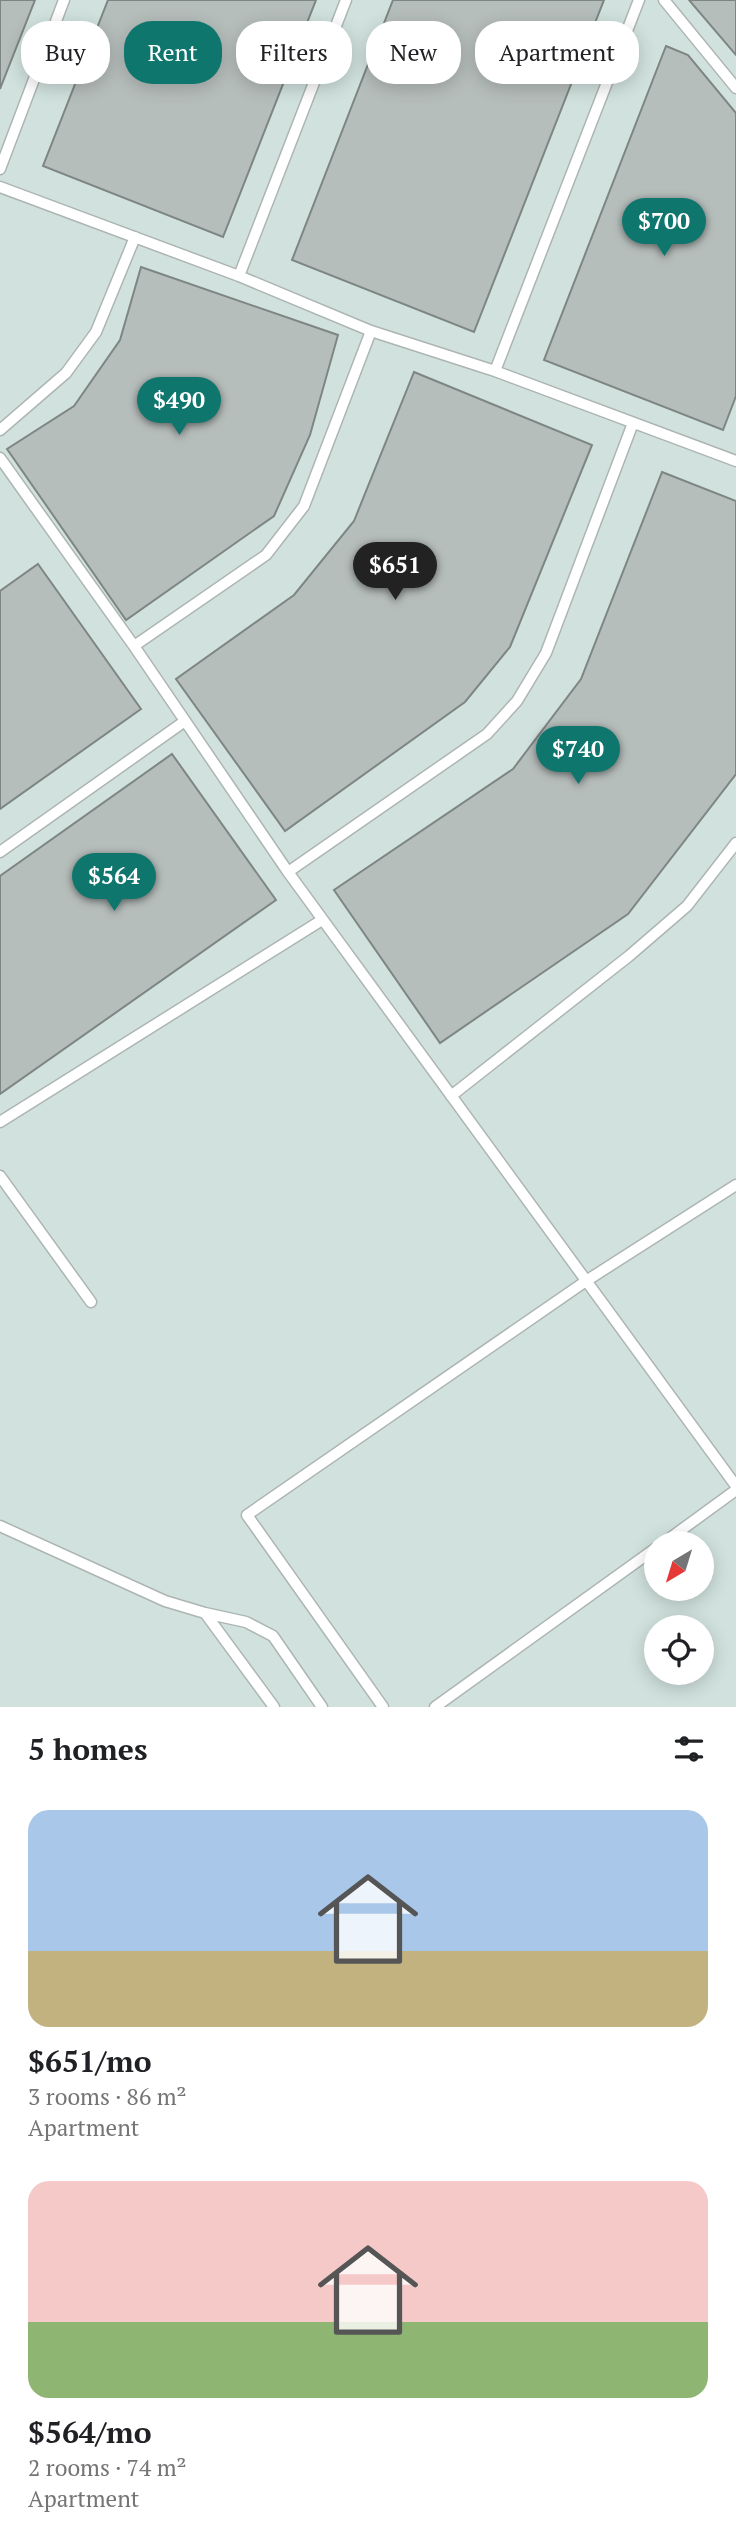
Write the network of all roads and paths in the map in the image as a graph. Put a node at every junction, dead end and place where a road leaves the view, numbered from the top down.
1 (64, 0) edge
2 (346, 0) edge
3 (639, 0) edge
4 (664, 0) edge
5 (736, 88) edge
6 (0, 169) edge
7 (0, 187) edge
8 (135, 237) junction
9 (239, 276) junction
10 (371, 331) junction
11 (495, 371) junction
12 (633, 423) junction
13 (0, 430) edge
14 (0, 458) edge
15 (736, 461) edge
16 (134, 646) junction
17 (185, 721) junction
18 (736, 843) edge
19 (0, 852) edge
20 (288, 872) junction
21 (322, 920) junction
22 (450, 1096) junction
23 (0, 1122) edge
24 (0, 1177) edge
25 (736, 1185) edge
26 (586, 1281) junction
27 (91, 1302) dead end
28 (736, 1463) edge
29 (725, 1470) junction
30 (736, 1488) edge
31 (0, 1526) edge
32 (679, 1531) edge
33 (644, 1557) edge
34 (205, 1613) junction
35 (274, 1707) edge
36 (323, 1707) edge
37 (383, 1707) edge
38 (435, 1707) edge

1 - 6 lane
2 - 9 lane
3 - 11 lane
4 - 5 lane
7 - 8 lane
8 - 9 lane
8 - 13 lane
9 - 10 lane
10 - 11 lane
10 - 16 lane
11 - 12 lane
12 - 15 lane
12 - 20 lane
14 - 16 lane
16 - 17 lane
17 - 19 lane
17 - 20 lane
18 - 22 lane
20 - 21 lane
21 - 22 lane
21 - 23 lane
22 - 26 lane
24 - 27 lane
25 - 26 lane
26 - 29 lane
26 - 37 lane
28 - 29 lane
29 - 30 lane
30 - 32 lane
31 - 34 lane
33 - 38 lane
34 - 35 lane
34 - 36 lane

